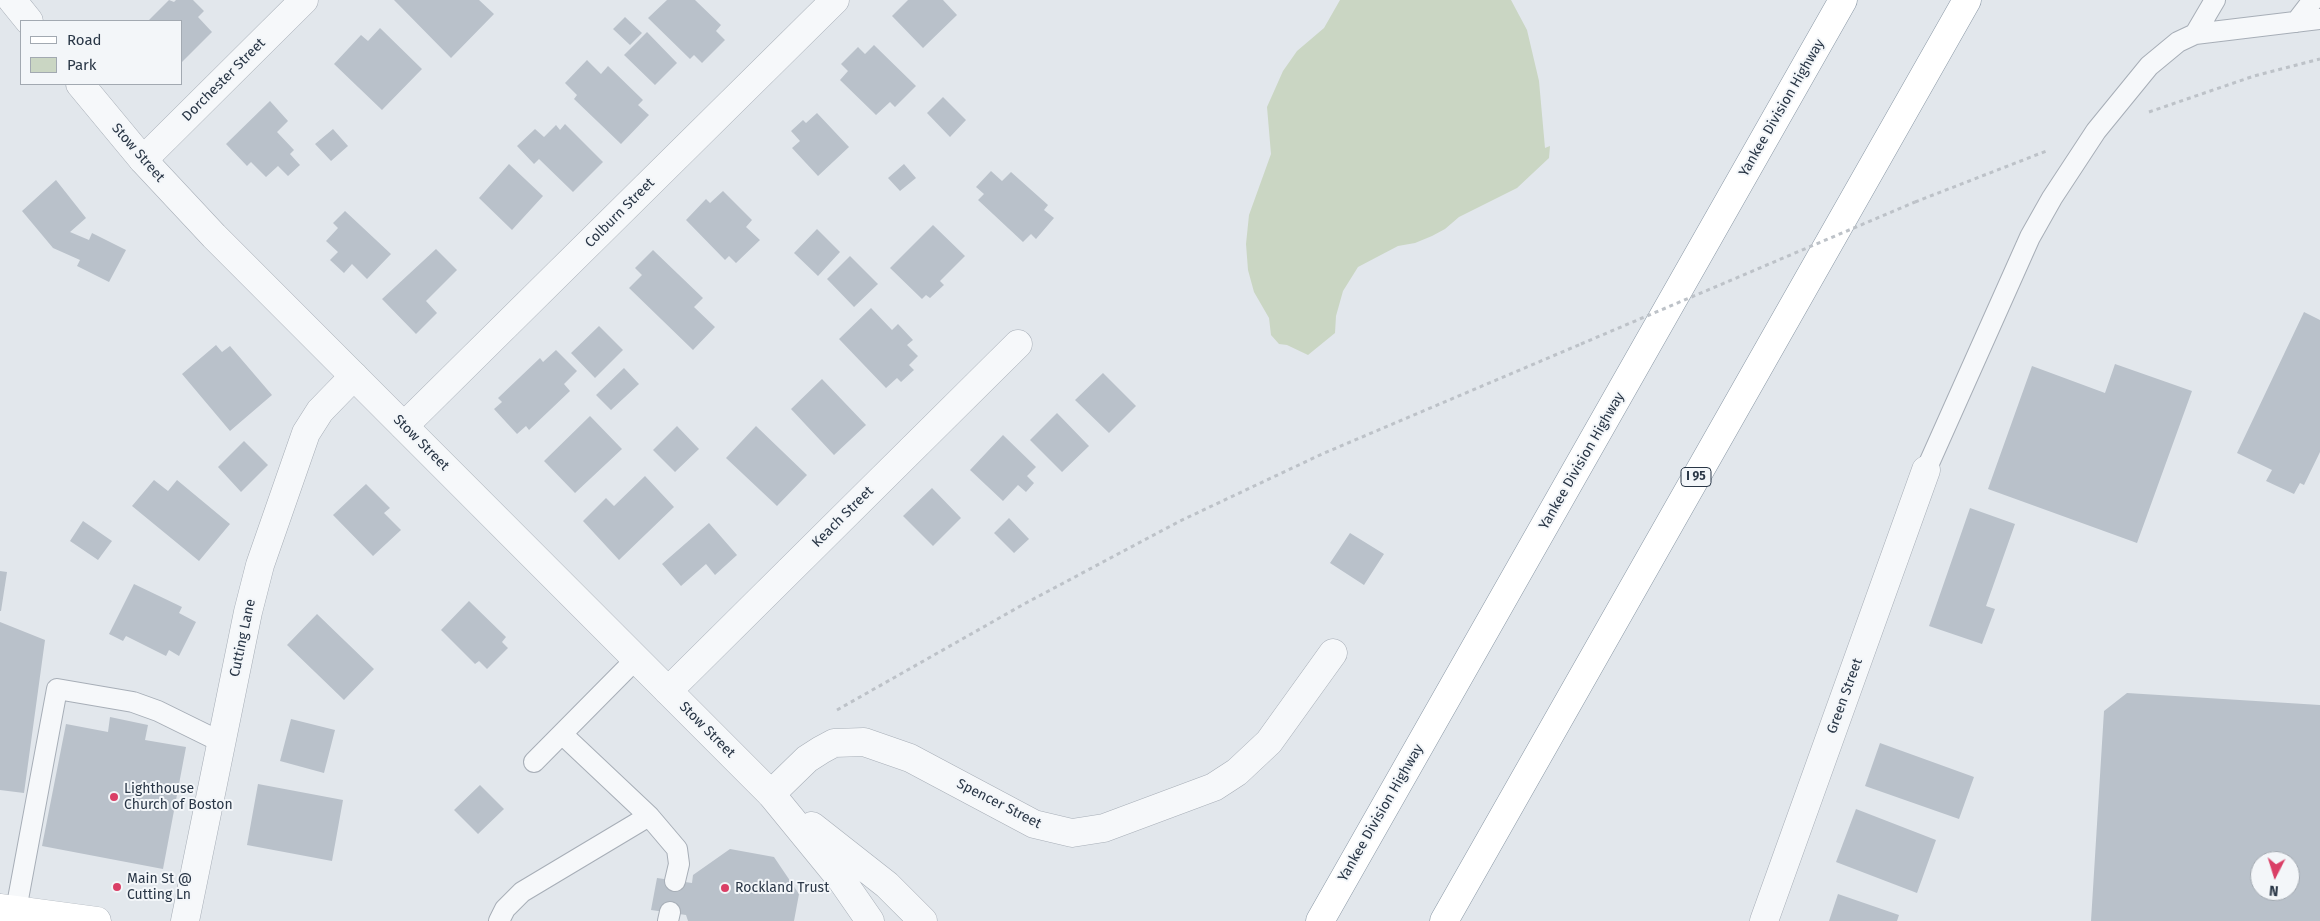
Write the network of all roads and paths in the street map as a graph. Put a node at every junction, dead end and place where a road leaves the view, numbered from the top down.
1 (12, 0) edge
2 (304, 0) edge
3 (835, 0) edge
4 (1843, 0) edge
5 (1967, 0) edge
6 (2216, 0) edge
7 (2313, 0) edge
8 (2320, 19) edge
9 (28, 20) edge
10 (2296, 22) junction
11 (2195, 34) junction
12 (81, 85) edge
13 (143, 160) junction
14 (1915, 202) dead end
15 (1018, 344) dead end
16 (354, 376) junction
17 (404, 426) junction
18 (1926, 470) joint
19 (1333, 653) dead end
20 (636, 659) junction
21 (668, 691) junction
22 (835, 711) dead end
23 (562, 734) junction
24 (221, 742) junction
25 (534, 762) dead end
26 (771, 794) junction
27 (649, 816) junction
28 (675, 880) dead end
29 (8, 909) edge
30 (97, 921) edge
31 (185, 921) edge
32 (499, 921) edge
33 (870, 921) edge
34 (923, 921) edge
35 (1320, 921) edge
36 (1444, 921) edge
37 (1764, 921) edge

1 - 9 street
2 - 13 street, Dorchester Street
3 - 17 street, Colburn Street
4 - 35 main road, Yankee Division Highway
5 - 36 main road, I 95
6 - 11 lane
7 - 10 lane
8 - 10 lane
10 - 11 lane
11 - 18 lane
12 - 13 street, Stow Street
13 - 16 street, Stow Street
14 - 22 path, bridge
15 - 21 street, Keach Street
16 - 17 street, Stow Street
16 - 24 street, Cutting Lane
17 - 20 street, Stow Street
18 - 37 street, Green Street
19 - 26 street, Spencer Street
20 - 21 street, Stow Street
20 - 23 lane
21 - 26 street, Stow Street
23 - 25 lane
23 - 27 lane
24 - 29 lane
24 - 31 street, Cutting Lane
26 - 33 street, Stow Street
26 - 34 street, Stow Street
27 - 28 lane
27 - 32 lane
29 - 30 main road

